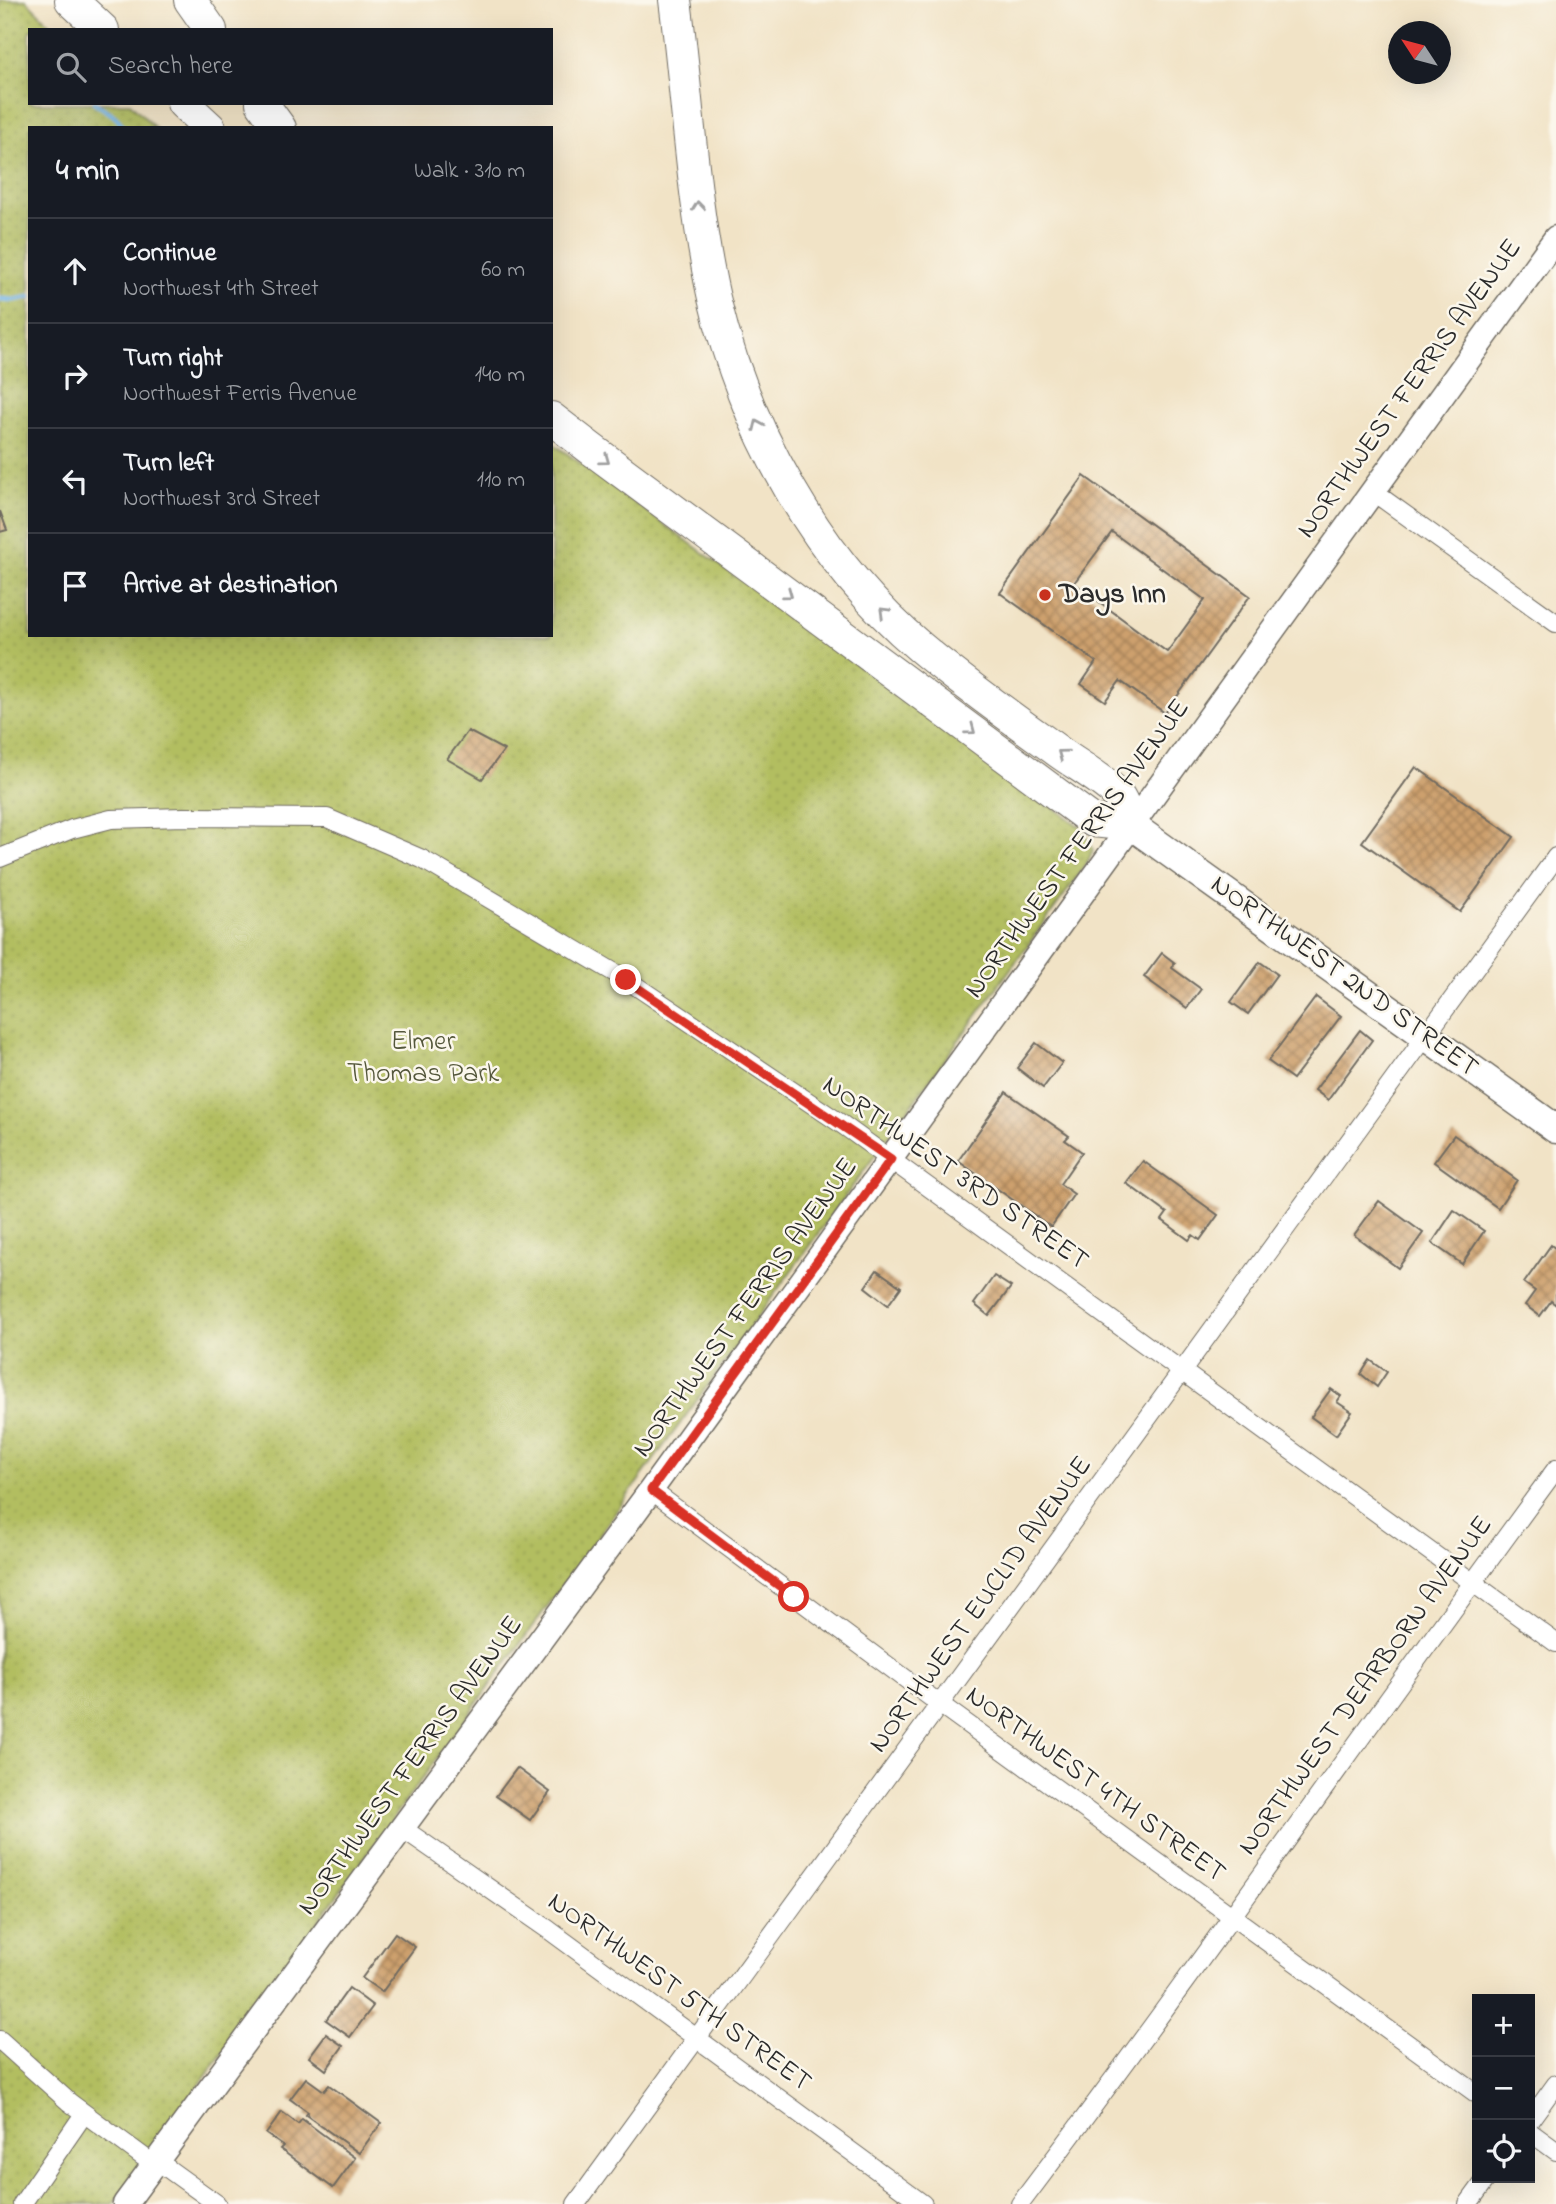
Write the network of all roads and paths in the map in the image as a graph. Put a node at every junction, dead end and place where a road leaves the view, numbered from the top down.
1 (71, 0) edge
2 (190, 0) edge
3 (675, 0) edge
4 (101, 28) edge
5 (210, 28) edge
6 (185, 105) edge
7 (263, 105) edge
8 (208, 126) edge
9 (279, 126) edge
10 (1556, 238) edge
11 (553, 419) edge
12 (1373, 491) junction
13 (1556, 623) edge
14 (1131, 825) junction
15 (1556, 857) edge
16 (0, 858) edge
17 (1427, 1037) junction
18 (1556, 1129) edge
19 (891, 1159) junction
20 (1183, 1371) junction
21 (1556, 1469) edge
22 (651, 1490) junction
23 (1473, 1581) junction
24 (1556, 1643) edge
25 (941, 1705) junction
26 (402, 1828) junction
27 (1230, 1916) junction
28 (696, 2037) junction
29 (0, 2040) edge
30 (1556, 2084) edge
31 (1472, 2090) edge
32 (1535, 2113) edge
33 (84, 2114) junction
34 (1535, 2136) edge
35 (1556, 2151) edge
36 (155, 2162) junction
37 (1484, 2183) edge
38 (22, 2204) edge
39 (125, 2204) edge
40 (217, 2204) edge
41 (576, 2204) edge
42 (923, 2204) edge
43 (1020, 2204) edge
44 (1468, 2204) edge

1 - 4 highway
2 - 5 highway
14 -> 3 highway
6 - 8 highway
7 - 9 highway
10 - 12 street, NORTHWEST FERRIS AVENUE
11 -> 14 highway
12 - 13 street
12 - 14 street, NORTHWEST FERRIS AVENUE
14 - 17 main road, NORTHWEST 2ND STREET
14 - 19 street, NORTHWEST FERRIS AVENUE
15 - 17 street, NORTHWEST EUCLID AVENUE
16 - 19 street, NORTHWEST 3RD STREET
17 - 18 main road, NORTHWEST 2ND STREET
17 - 20 street, NORTHWEST EUCLID AVENUE
19 - 20 street, NORTHWEST 3RD STREET
19 - 22 street, NORTHWEST FERRIS AVENUE
20 - 23 street, NORTHWEST 3RD STREET
20 - 25 street, NORTHWEST EUCLID AVENUE
21 - 23 street, NORTHWEST DEARBORN AVENUE
22 - 25 street, NORTHWEST 4TH STREET
22 - 26 street, NORTHWEST FERRIS AVENUE
23 - 24 street, NORTHWEST 3RD STREET
23 - 27 street, NORTHWEST DEARBORN AVENUE
25 - 27 street, NORTHWEST 4TH STREET
25 - 28 street, NORTHWEST EUCLID AVENUE
26 - 28 street, NORTHWEST 5TH STREET
26 - 36 street, NORTHWEST FERRIS AVENUE
27 - 31 street, NORTHWEST 4TH STREET
27 - 43 street, NORTHWEST DEARBORN AVENUE
28 - 41 street, NORTHWEST EUCLID AVENUE
28 - 42 street, NORTHWEST 5TH STREET
29 - 33 street
30 - 32 street
33 - 36 street
33 - 38 street
34 - 35 street
36 - 39 street, NORTHWEST FERRIS AVENUE
36 - 40 street
37 - 44 street

